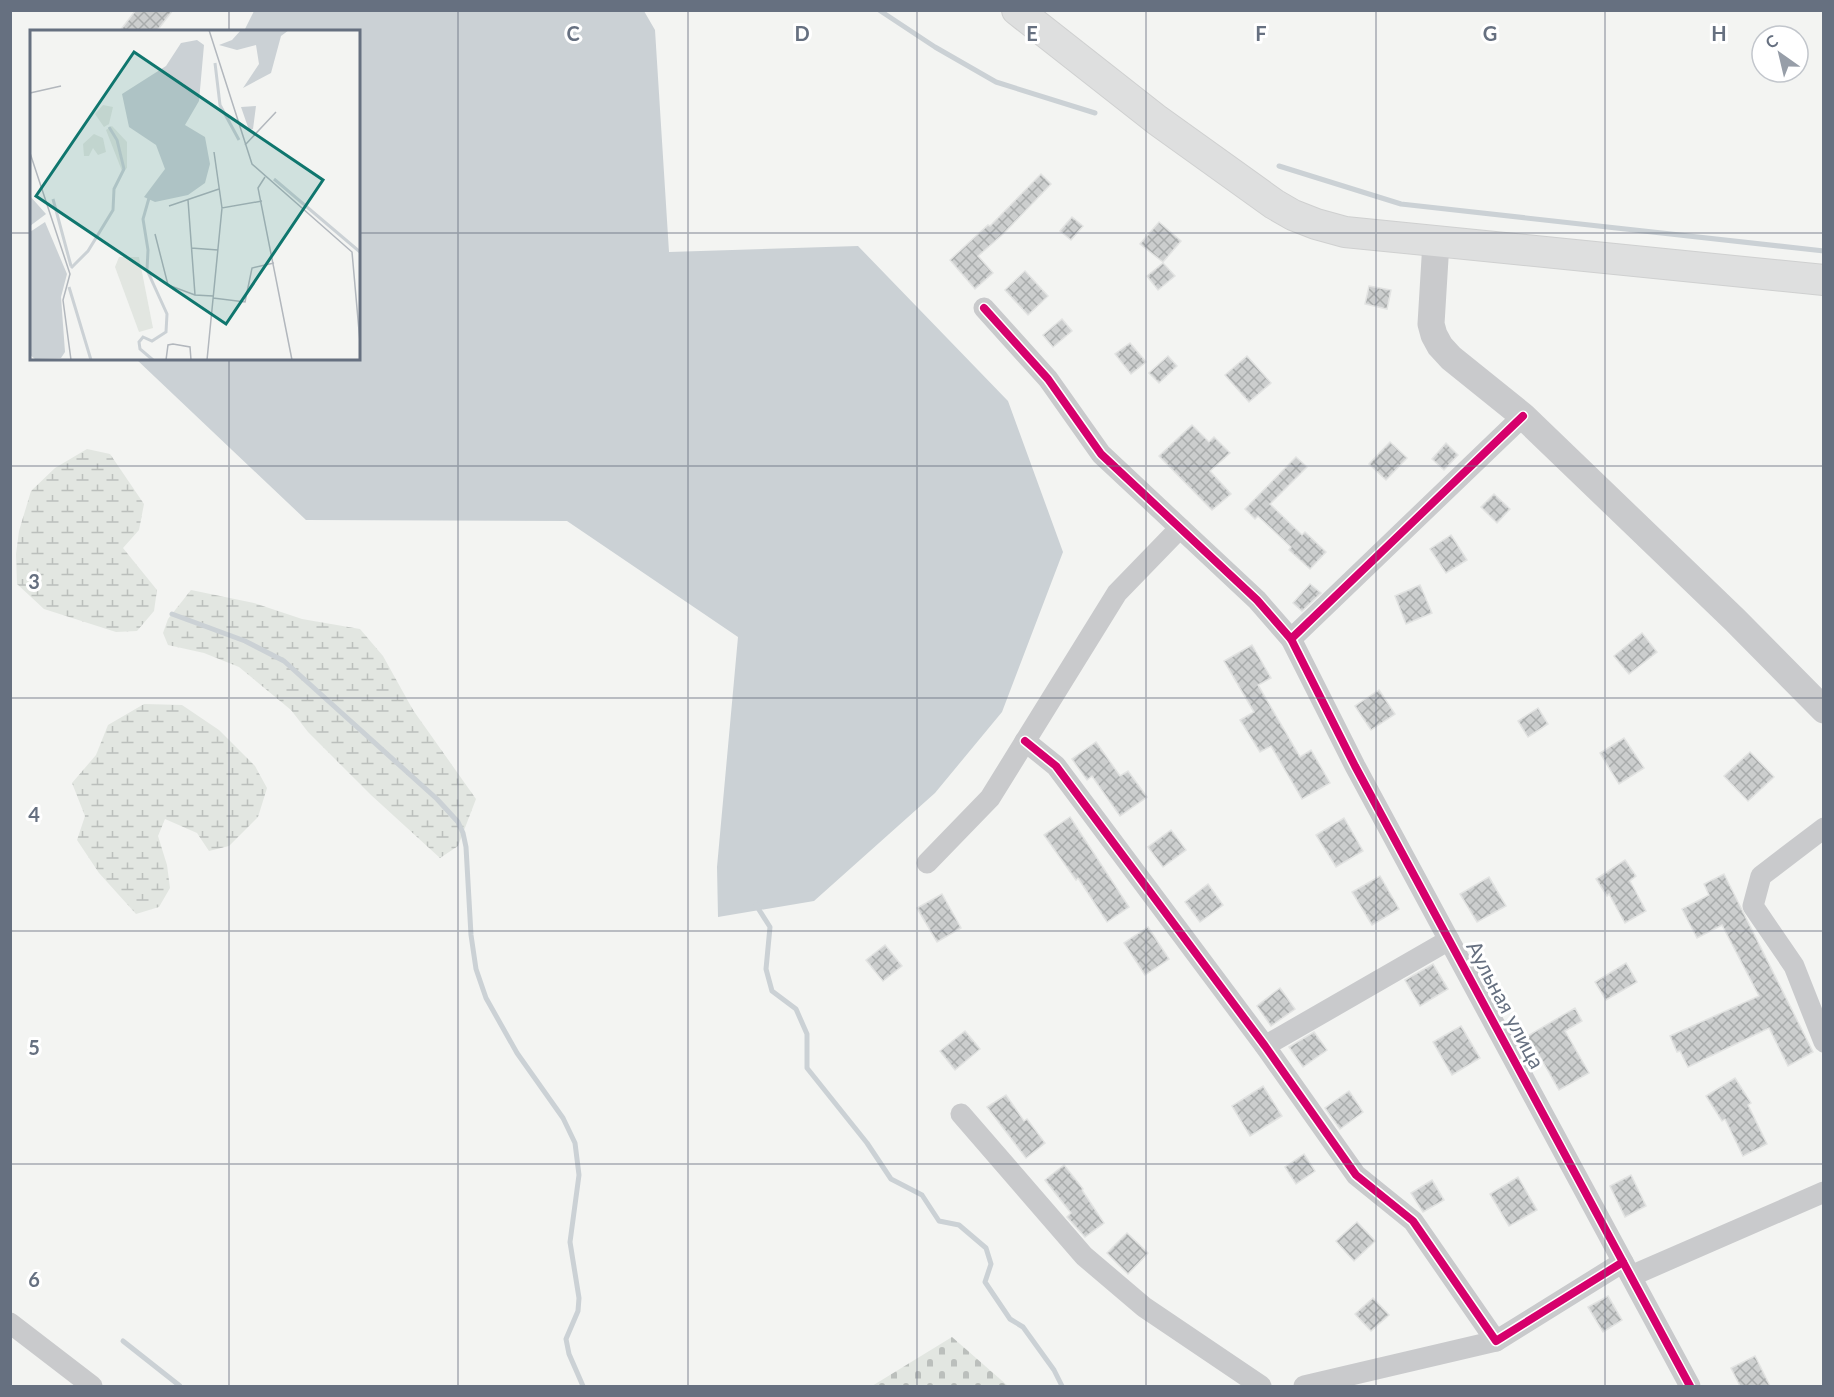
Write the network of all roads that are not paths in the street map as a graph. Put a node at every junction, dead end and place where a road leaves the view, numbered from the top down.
1 (1017, 10) edge
2 (1436, 242) junction
3 (1824, 280) edge
4 (984, 308) dead end
5 (1523, 416) junction
6 (1180, 528) junction
7 (1291, 639) junction
8 (1824, 711) edge
9 (1025, 741) junction
10 (1824, 828) edge
11 (927, 862) dead end
12 (1449, 940) junction
13 (1824, 1042) edge
14 (1265, 1046) junction
15 (961, 1114) dead end
16 (1824, 1192) edge
17 (1627, 1269) junction
18 (10, 1323) edge
19 (1496, 1341) junction
20 (92, 1386) edge
21 (1261, 1386) edge
22 (1304, 1386) edge
23 (1690, 1386) edge

1 - 2 main road
2 - 3 main road
2 - 5 street
4 - 6 street, Аульная улица
5 - 7 street
5 - 8 street
6 - 7 street, Аульная улица
6 - 9 street
7 - 12 street, Аульная улица
9 - 11 street
9 - 14 street
10 - 13 street
12 - 14 street
12 - 17 street, Аульная улица
14 - 19 street
15 - 21 street
16 - 17 street
17 - 19 street
17 - 23 street, Аульная улица
18 - 20 street
19 - 22 street

